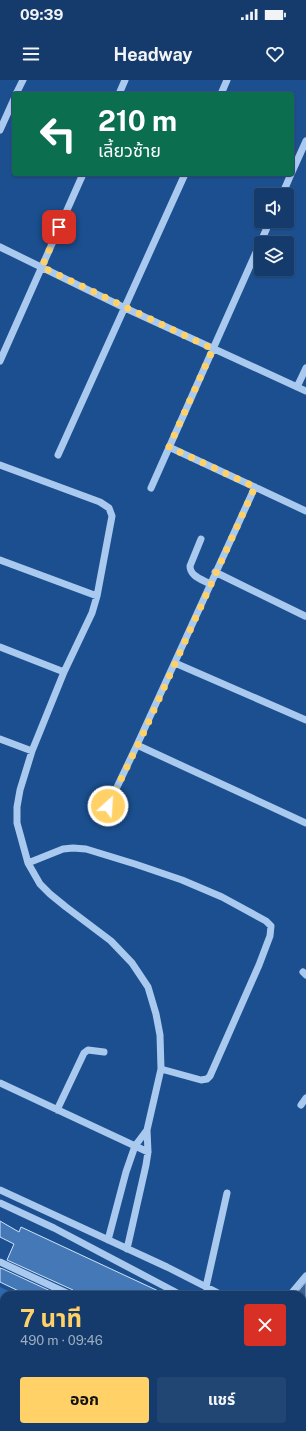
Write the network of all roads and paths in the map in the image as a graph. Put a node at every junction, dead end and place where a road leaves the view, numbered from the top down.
1 (23, 80) edge
2 (125, 80) edge
3 (227, 80) edge
4 (17, 92) edge
5 (120, 92) edge
6 (222, 92) edge
7 (12, 103) edge
8 (0, 130) edge
9 (306, 140) edge
10 (294, 168) edge
11 (82, 176) edge
12 (184, 176) edge
13 (291, 176) edge
14 (285, 188) edge
15 (267, 228) edge
16 (0, 247) edge
17 (42, 267) junction
18 (125, 308) junction
19 (213, 349) junction
20 (0, 361) edge
21 (306, 368) edge
22 (297, 387) junction
23 (306, 391) edge
24 (169, 447) junction
25 (58, 455) dead end
26 (0, 465) edge
27 (255, 487) junction
28 (151, 488) dead end
29 (306, 511) edge
30 (201, 539) dead end
31 (0, 560) edge
32 (215, 572) junction
33 (210, 584) junction
34 (97, 596) junction
35 (305, 616) edge
36 (0, 647) edge
37 (175, 663) junction
38 (64, 672) junction
39 (306, 720) edge
40 (0, 739) edge
41 (137, 745) junction
42 (32, 751) junction
43 (108, 806) dead end
44 (306, 823) edge
45 (28, 863) junction
46 (104, 1052) dead end
47 (161, 1069) junction
48 (0, 1083) edge
49 (306, 1098) edge
50 (301, 1104) dead end
51 (57, 1110) junction
52 (147, 1130) junction
53 (135, 1146) junction
54 (148, 1152) junction
55 (0, 1190) edge
56 (227, 1193) dead end
57 (0, 1203) edge
58 (108, 1240) junction
59 (127, 1249) junction
60 (0, 1262) edge
61 (306, 1276) edge
62 (206, 1288) junction
63 (62, 1291) edge
64 (173, 1291) edge
65 (213, 1291) edge
66 (293, 1291) edge

1 - 4 street
2 - 5 street
3 - 6 street
7 - 8 street
9 - 10 street
11 - 17 street
12 - 18 street
13 - 14 street
15 - 19 street
16 - 17 street
17 - 18 street
17 - 20 street
18 - 19 street
18 - 25 street
19 - 22 street
19 - 24 street
21 - 22 street
22 - 23 street
24 - 27 street
24 - 28 street
26 - 34 street
27 - 29 street
27 - 32 street
30 - 33 street
31 - 34 street
32 - 33 street
32 - 35 street
33 - 37 street
34 - 38 street
36 - 38 street
37 - 39 street
37 - 41 street
38 - 42 street
40 - 42 street
41 - 43 street
41 - 44 street
42 - 45 street
45 - 47 street
45 - 47 street
46 - 51 street
47 - 52 street
48 - 51 street
49 - 50 street
51 - 53 street
52 - 53 street
52 - 54 street
53 - 54 street
53 - 58 street
54 - 59 street
55 - 58 street
56 - 62 street
57 - 64 street
58 - 59 street
59 - 62 street
60 - 63 street
61 - 66 street
62 - 65 street

